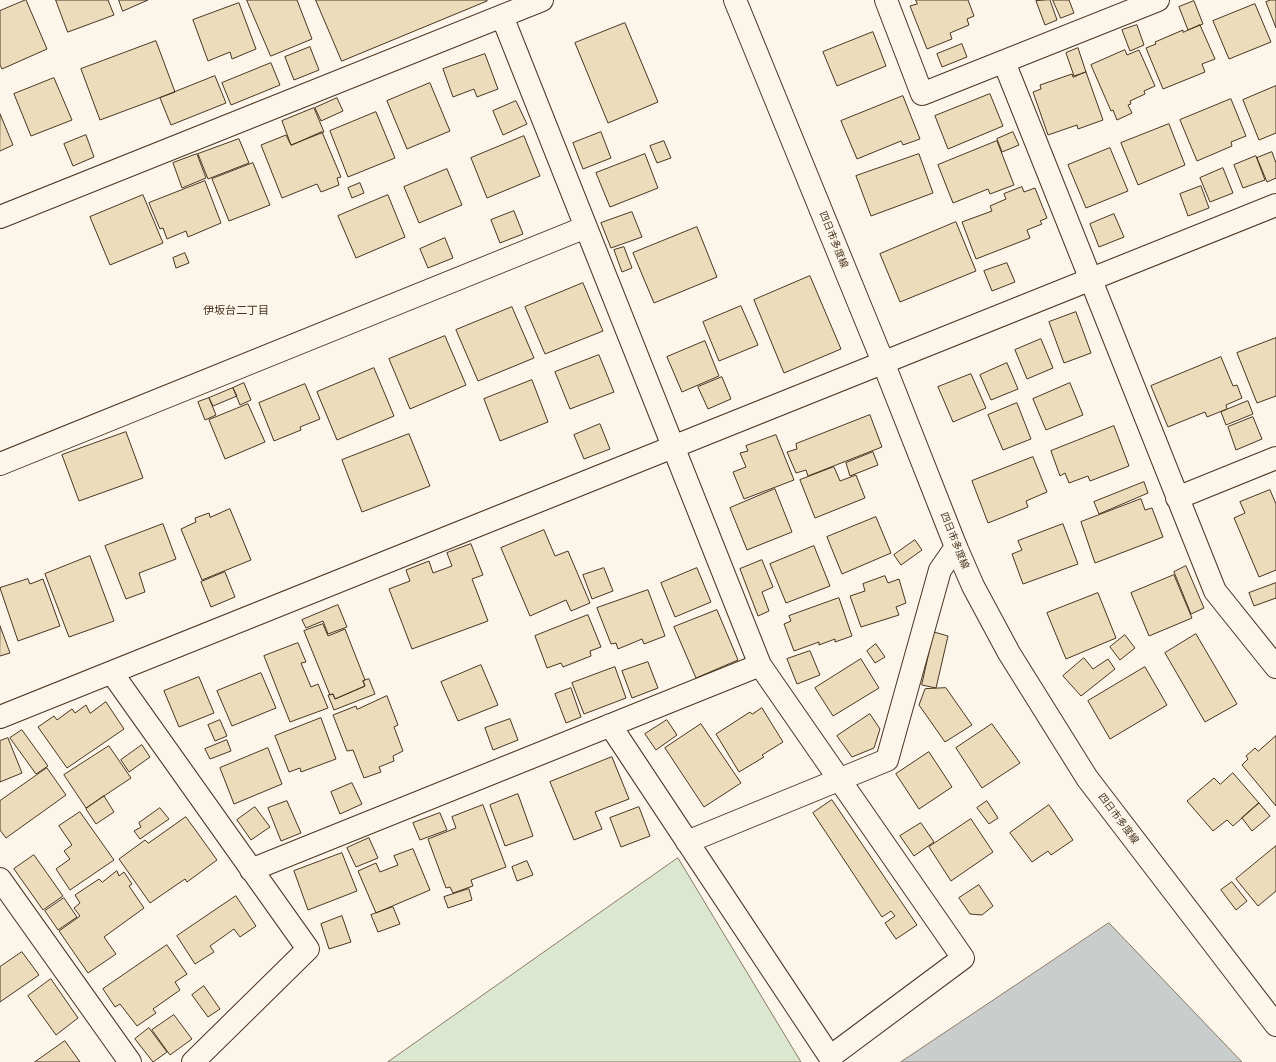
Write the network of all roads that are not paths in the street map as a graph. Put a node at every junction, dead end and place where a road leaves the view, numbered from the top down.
1 (542, 0) edge
2 (735, 0) edge
3 (886, 0) edge
4 (1158, 0) edge
5 (502, 16) junction
6 (1004, 62) junction
7 (1276, 205) edge
8 (0, 217) edge
9 (586, 227) junction
10 (1089, 279) junction
11 (883, 362) junction
12 (673, 447) junction
13 (1276, 458) edge
14 (0, 464) edge
15 (1177, 498) junction
16 (956, 547) junction
17 (760, 665) junction
18 (1276, 667) edge
19 (112, 673) junction
20 (0, 717) edge
21 (610, 725) junction
22 (840, 780) junction
23 (688, 842) junction
24 (250, 870) junction
25 (0, 879) edge
26 (1276, 1025) edge
27 (130, 1062) edge
28 (193, 1062) edge

1 - 5 street
2 - 11 street, 四日市多度線
3 - 6 street
4 - 6 street
5 - 8 street
5 - 9 street
6 - 10 street
7 - 10 street
9 - 12 street
9 - 14 street
10 - 11 street
10 - 15 street
11 - 12 street
11 - 16 street, 四日市多度線
12 - 17 street
12 - 19 street
13 - 15 street
15 - 18 street
16 - 22 street
16 - 26 street, 四日市多度線
17 - 21 street
17 - 22 street
19 - 20 street
19 - 24 street
21 - 23 street
21 - 24 street
22 - 23 street
22 - 23 street
24 - 28 street
25 - 27 street

